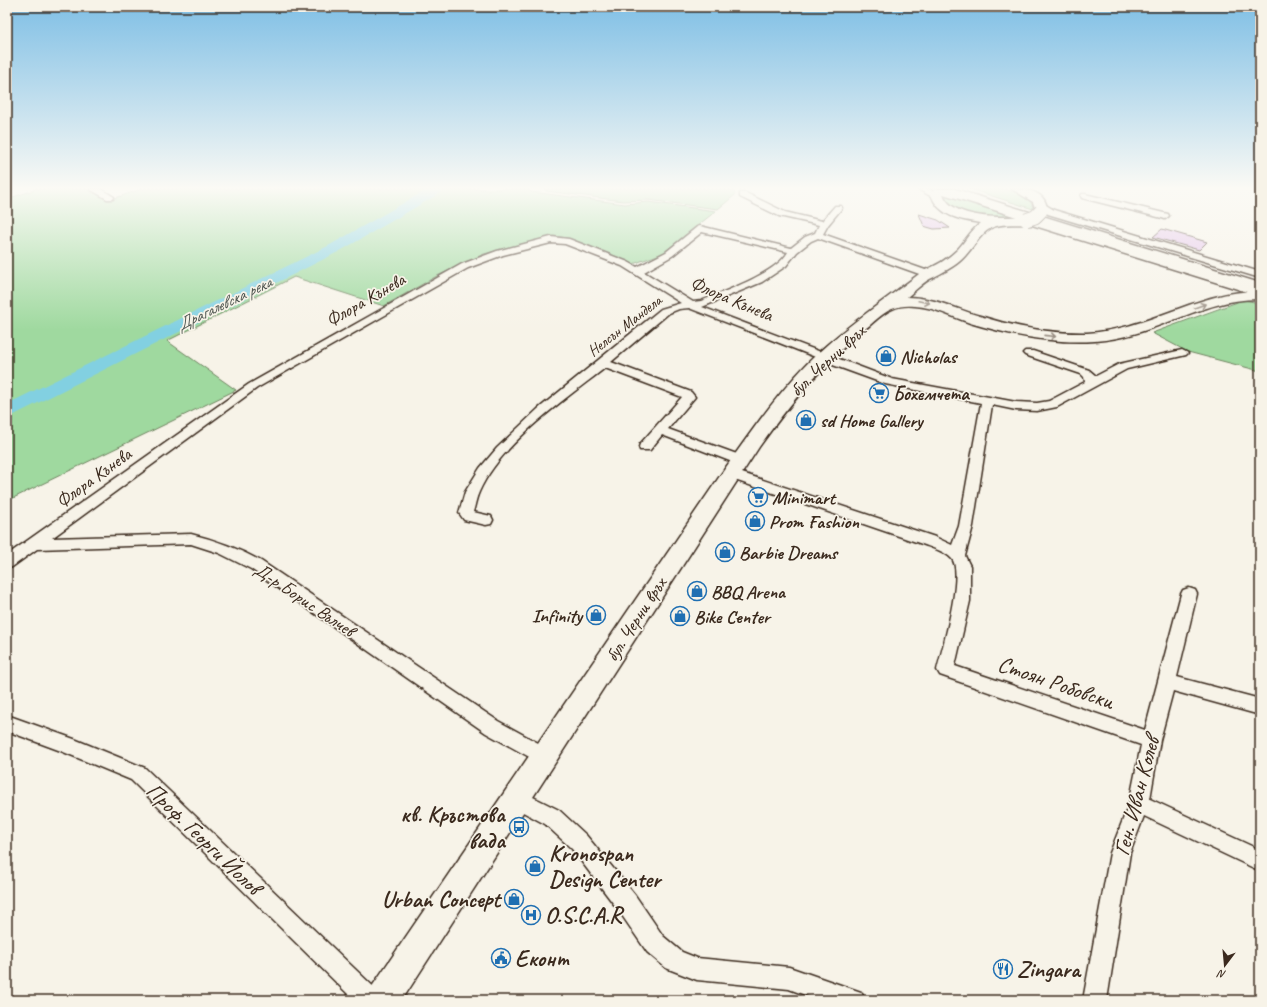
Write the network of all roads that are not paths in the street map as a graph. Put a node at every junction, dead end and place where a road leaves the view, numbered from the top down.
1 (691, 236) edge
2 (730, 236) edge
3 (815, 236) edge
4 (821, 236) edge
5 (963, 236) edge
6 (975, 236) edge
7 (1074, 236) edge
8 (1086, 236) edge
9 (1115, 236) edge
10 (1131, 236) edge
11 (793, 251) junction
12 (638, 271) junction
13 (928, 274) junction
14 (1260, 275) edge
15 (1260, 280) edge
16 (1260, 288) edge
17 (1260, 294) edge
18 (688, 305) junction
19 (886, 306) junction
20 (1029, 353) dead end
21 (1182, 353) dead end
22 (824, 357) junction
23 (603, 363) junction
24 (1091, 383) junction
25 (987, 401) junction
26 (660, 430) junction
27 (645, 446) dead end
28 (736, 467) junction
29 (486, 520) dead end
30 (35, 544) junction
31 (958, 556) junction
32 (7, 563) edge
33 (1189, 594) dead end
34 (1167, 682) junction
35 (1260, 707) edge
36 (7, 723) edge
37 (1151, 740) junction
38 (544, 756) junction
39 (517, 798) junction
40 (1139, 804) junction
41 (1260, 860) edge
42 (371, 1000) edge
43 (383, 1000) edge
44 (853, 1000) edge
45 (1095, 1000) edge

1 - 12 street
2 - 11 street
3 - 11 street, Нелсън Мандела
4 - 13 street
5 - 13 main road, бул. Черни връх
6 - 13 main road, бул. Черни връх
7 - 17 street
8 - 16 highway
9 - 15 highway
10 - 14 street
11 - 18 street, Нелсън Мандела
12 - 18 street, Флора Кънева
12 - 30 street, Флора Кънева
13 - 19 main road, бул. Черни връх
19 -> 17 main road
18 - 22 street, Флора Кънева
18 - 23 street, Нелсън Мандела
19 - 22 main road, бул. Черни връх
20 - 24 street
21 - 24 street, Флора Кънева
22 - 25 street, Флора Кънева
22 - 28 main road, бул. Черни връх
23 - 26 street
23 - 29 street, Нелсън Мандела
24 - 25 street, Флора Кънева
25 - 31 street
26 - 27 street
26 - 28 street
28 - 31 street
28 - 38 main road, бул. Черни връх
30 - 32 street, Флора Кънева
30 - 38 street, Д-р Борис Вълчев
31 - 37 street, Стоян Робовски
33 - 34 street, Ген. Иван Колев
34 - 35 street
34 - 37 street, Ген. Иван Колев
36 - 42 street, Проф. Георги Йолов
37 - 40 street, Ген. Иван Колев
38 - 39 main road, бул. Черни връх
39 - 43 main road, бул. Черни връх
39 - 44 street
40 - 41 street
40 - 45 street, Ген. Иван Колев

